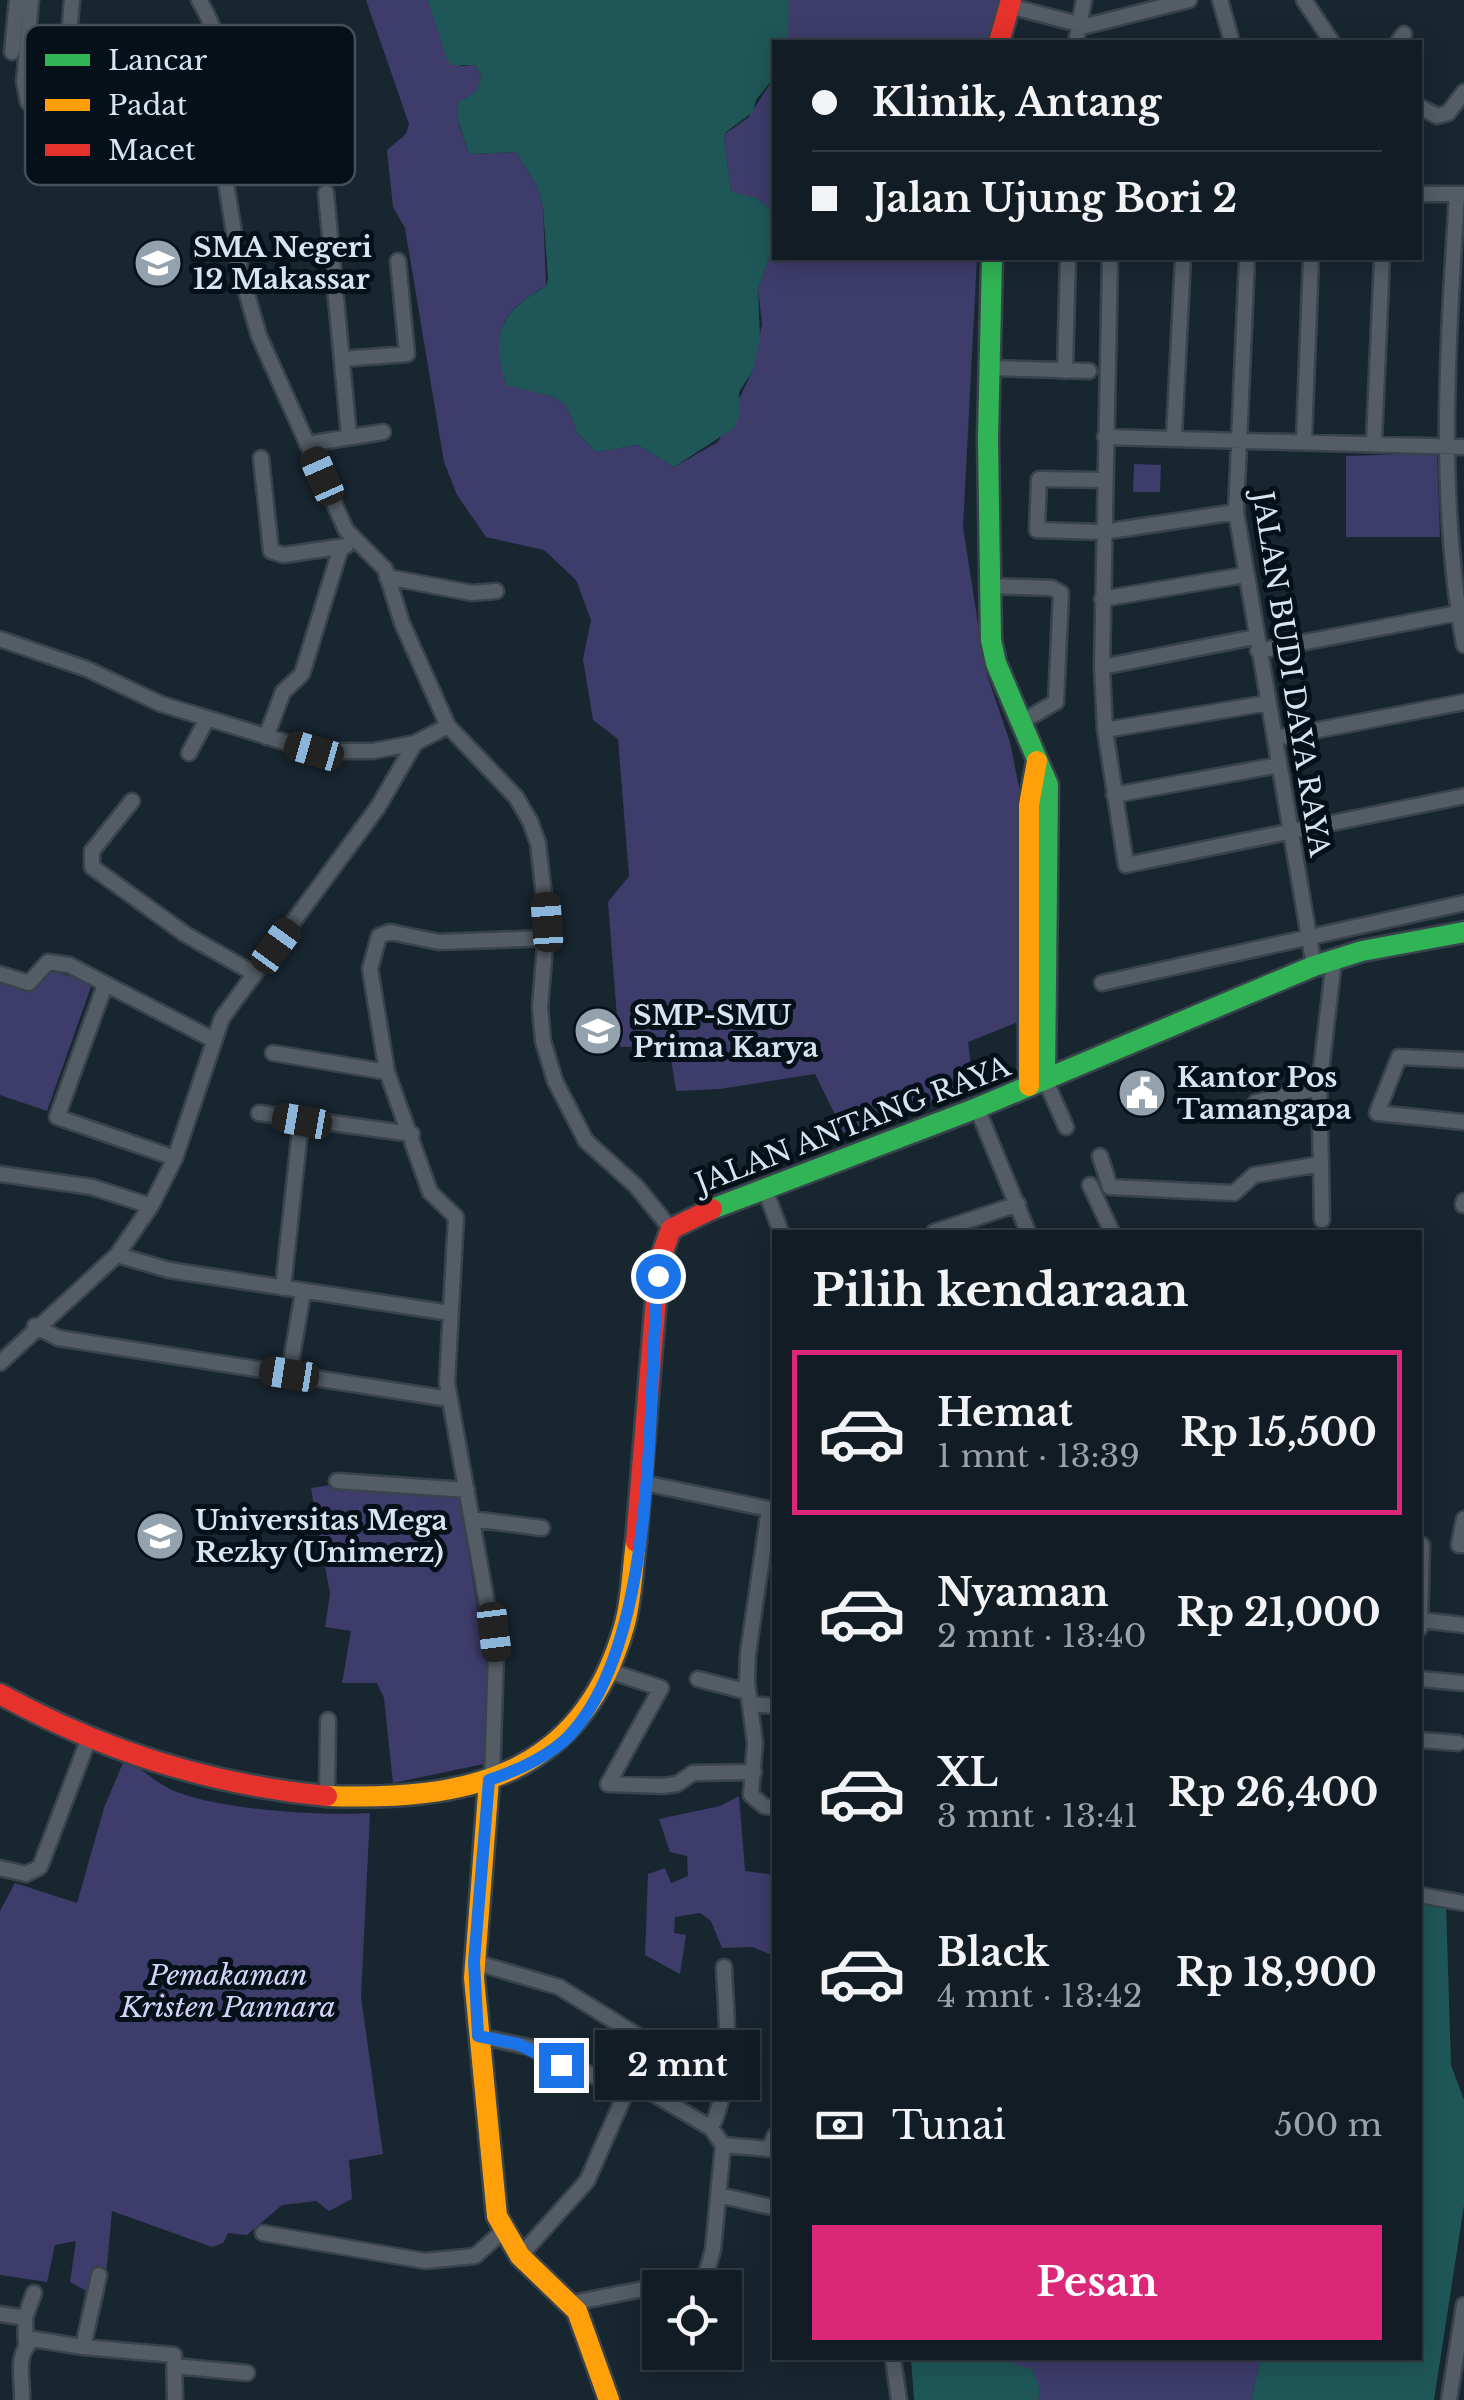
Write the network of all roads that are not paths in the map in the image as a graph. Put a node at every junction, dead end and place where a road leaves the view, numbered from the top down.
1 (17, 0) edge
2 (31, 0) edge
3 (72, 0) edge
4 (199, 0) edge
5 (1084, 0) edge
6 (1187, 0) edge
7 (1220, 0) edge
8 (1304, 0) edge
9 (1010, 3) edge
10 (70, 25) edge
11 (212, 25) edge
12 (1078, 26) junction
13 (1001, 40) edge
14 (1076, 40) edge
15 (1231, 40) edge
16 (1328, 40) edge
17 (13, 52) edge
18 (1464, 92) edge
19 (25, 95) edge
20 (1422, 107) edge
21 (228, 185) edge
22 (326, 193) dead end
23 (1422, 194) edge
24 (1460, 194) edge
25 (398, 260) dead end
26 (992, 260) edge
27 (1068, 260) edge
28 (1110, 260) edge
29 (1183, 260) edge
30 (1248, 260) edge
31 (1311, 260) edge
32 (1382, 260) edge
33 (342, 359) junction
34 (990, 368) junction
35 (1065, 371) junction
36 (1088, 371) dead end
37 (383, 432) dead end
38 (349, 436) junction
39 (1105, 436) junction
40 (1174, 438) junction
41 (1236, 438) junction
42 (1304, 439) junction
43 (1374, 441) junction
44 (307, 444) junction
45 (1446, 446) junction
46 (1464, 447) edge
47 (261, 458) dead end
48 (1104, 480) junction
49 (1236, 512) junction
50 (1104, 532) junction
51 (1457, 540) edge
52 (349, 546) junction
53 (1245, 574) junction
54 (387, 577) junction
55 (989, 586) junction
56 (496, 591) dead end
57 (1102, 599) junction
58 (1458, 613) junction
59 (0, 639) edge
60 (1257, 644) junction
61 (1464, 645) edge
62 (1102, 668) junction
63 (1464, 702) edge
64 (1268, 703) junction
65 (207, 718) junction
66 (1023, 721) junction
67 (448, 726) junction
68 (1105, 730) junction
69 (266, 738) junction
70 (1276, 738) junction
71 (415, 743) junction
72 (189, 754) dead end
73 (1280, 765) junction
74 (1114, 794) junction
75 (1464, 796) edge
76 (132, 801) dead end
77 (1292, 833) junction
78 (1464, 903) edge
79 (1464, 932) edge
80 (547, 938) junction
81 (1308, 938) junction
82 (1324, 963) junction
83 (0, 974) edge
84 (255, 974) junction
85 (1102, 984) dead end
86 (105, 985) junction
87 (214, 1040) junction
88 (273, 1053) dead end
89 (1464, 1060) edge
90 (387, 1072) junction
91 (1037, 1083) junction
92 (1319, 1088) junction
93 (1256, 1102) dead end
94 (977, 1108) junction
95 (259, 1113) dead end
96 (302, 1121) junction
97 (1464, 1122) edge
98 (1066, 1128) dead end
99 (412, 1134) junction
100 (1100, 1156) dead end
101 (176, 1158) junction
102 (1321, 1164) junction
103 (0, 1174) edge
104 (1090, 1185) dead end
105 (764, 1188) junction
106 (1018, 1204) junction
107 (151, 1206) junction
108 (1322, 1220) dead end
109 (672, 1229) junction
110 (780, 1230) edge
111 (940, 1230) edge
112 (1027, 1230) edge
113 (1111, 1230) edge
114 (117, 1255) junction
115 (283, 1288) junction
116 (303, 1292) junction
117 (450, 1313) junction
118 (35, 1326) junction
119 (0, 1362) edge
120 (289, 1374) junction
121 (449, 1398) junction
122 (337, 1481) dead end
123 (644, 1483) junction
124 (467, 1490) junction
125 (772, 1515) edge
126 (472, 1518) junction
127 (1464, 1518) edge
128 (542, 1528) dead end
129 (1464, 1545) edge
130 (1422, 1620) edge
131 (1464, 1625) edge
132 (609, 1671) junction
133 (1422, 1678) edge
134 (698, 1679) dead end
135 (1464, 1683) edge
136 (0, 1694) edge
137 (749, 1698) junction
138 (772, 1705) edge
139 (328, 1720) dead end
140 (89, 1738) junction
141 (1422, 1740) edge
142 (1458, 1742) dead end
143 (754, 1772) junction
144 (490, 1780) junction
145 (326, 1796) junction
146 (772, 1807) edge
147 (0, 1868) edge
148 (1422, 1894) edge
149 (1464, 1903) edge
150 (474, 1962) junction
151 (724, 1967) dead end
152 (478, 2036) junction
153 (630, 2082) junction
154 (711, 2128) junction
155 (772, 2142) edge
156 (723, 2144) junction
157 (719, 2195) junction
158 (772, 2207) edge
159 (504, 2230) junction
160 (262, 2234) dead end
161 (520, 2256) junction
162 (708, 2270) edge
163 (100, 2275) dead end
164 (642, 2291) edge
165 (34, 2293) dead end
166 (572, 2303) junction
167 (1464, 2305) edge
168 (0, 2314) edge
169 (25, 2318) junction
170 (26, 2343) junction
171 (83, 2347) junction
172 (893, 2360) edge
173 (175, 2366) junction
174 (247, 2373) dead end
175 (22, 2400) edge
176 (174, 2400) edge
177 (609, 2400) edge
178 (899, 2400) edge
179 (1450, 2400) edge

1 - 17 street
2 - 17 street
3 - 10 street
4 - 11 street
5 - 12 street
6 - 12 street
7 - 15 street
8 - 16 street
9 - 12 street
9 - 13 main road
12 - 14 street
17 - 19 street
18 - 20 street
21 - 44 street
22 - 33 street
23 - 24 street
24 - 45 street
25 - 33 street
26 - 34 main road
27 - 35 street
28 - 39 street
29 - 40 street
30 - 41 street, JALAN BUDI DAYA RAYA
31 - 42 street
32 - 43 street
33 - 38 street
34 - 35 street
34 - 55 main road
35 - 36 street
37 - 38 street
38 - 44 street
39 - 40 street
39 - 48 street
40 - 41 street
41 - 42 street
41 - 49 street, JALAN BUDI DAYA RAYA
42 - 43 street
43 - 45 street
44 - 52 street
45 - 46 street
45 - 51 street
47 - 52 street
48 - 50 street
48 - 50 street
49 - 50 street
49 - 53 street, JALAN BUDI DAYA RAYA
50 - 57 street
51 - 58 street
52 - 54 street
52 - 69 street
53 - 57 street
53 - 60 street, JALAN BUDI DAYA RAYA
54 - 56 street
54 - 67 street
55 - 66 main road
55 - 66 street
57 - 62 street
58 - 60 street
58 - 61 street
59 - 65 street
60 - 62 street
60 - 64 street, JALAN BUDI DAYA RAYA
62 - 68 street
63 - 70 street
64 - 68 street
64 - 70 street, JALAN BUDI DAYA RAYA
65 - 69 street
65 - 72 street
66 - 91 main road
67 - 71 street
67 - 80 street
68 - 74 street
69 - 71 street
70 - 73 street, JALAN BUDI DAYA RAYA
71 - 84 street
73 - 74 street
73 - 77 street, JALAN BUDI DAYA RAYA
74 - 77 street
75 - 77 street
76 - 84 street
77 - 81 street, JALAN BUDI DAYA RAYA
78 - 81 street
79 - 82 main road, JALAN ANTANG RAYA
80 - 90 street
80 - 109 street
81 - 82 street, JALAN BUDI DAYA RAYA
81 - 85 street
82 - 91 main road, JALAN ANTANG RAYA
82 - 92 street, JALAN BUDI DAYA RAYA
83 - 86 street
84 - 87 street
86 - 87 street
86 - 101 street
87 - 101 street
88 - 90 street
89 - 97 street
90 - 99 street
91 - 94 main road, JALAN ANTANG RAYA
91 - 98 street
92 - 93 street
92 - 102 street, JALAN BUDI DAYA RAYA
94 - 105 main road, JALAN ANTANG RAYA
94 - 106 street
95 - 96 street
96 - 99 street
96 - 115 street
99 - 117 street
100 - 102 street
101 - 107 street
102 - 108 street, JALAN BUDI DAYA RAYA
103 - 107 street
104 - 113 street
105 - 109 main road, JALAN ANTANG RAYA
105 - 110 street
106 - 111 street
106 - 112 street
107 - 114 street
109 - 123 main road
114 - 115 street
114 - 118 street
115 - 116 street
116 - 117 street
116 - 120 street
117 - 121 street
118 - 119 street
118 - 120 street
120 - 121 street
121 - 124 street
122 - 124 street
123 - 125 street
123 - 132 main road
124 - 126 street
125 - 137 street
126 - 128 street
126 - 144 street
127 - 129 street
130 - 131 street
132 - 143 street
132 - 144 main road
133 - 135 street
134 - 137 street
136 - 140 main road
137 - 138 street
137 - 143 street
139 - 145 street
140 - 145 main road
140 - 147 street
141 - 142 street
143 - 146 street
144 - 145 main road
144 - 150 main road
148 - 149 street
150 - 152 main road
150 - 153 street
151 - 154 street
152 - 153 street
152 - 159 main road
153 - 154 street
153 - 161 street
154 - 156 street
155 - 156 street
156 - 157 street
157 - 158 street
157 - 162 street
159 - 160 street
159 - 161 main road
161 - 166 main road
163 - 171 street
164 - 166 street
165 - 169 street
166 - 177 main road
167 - 179 street
168 - 169 street
169 - 170 street
170 - 171 street
170 - 175 street
171 - 173 street
172 - 178 street
173 - 174 street
173 - 176 street

